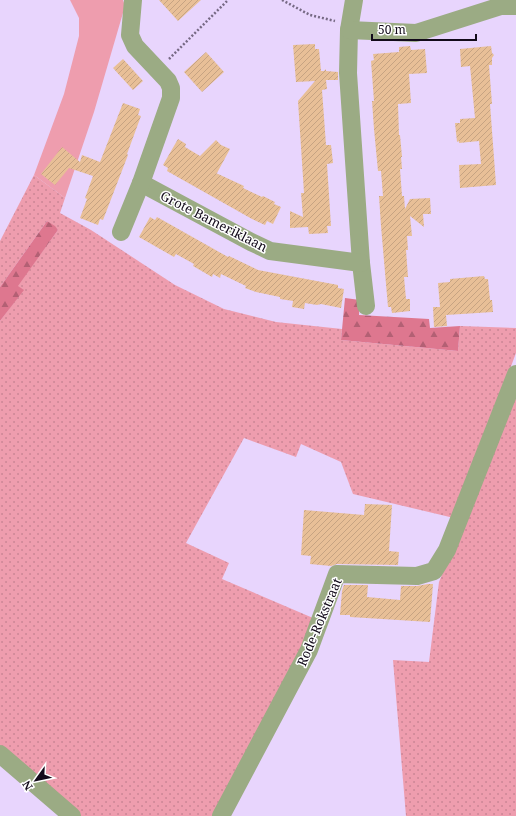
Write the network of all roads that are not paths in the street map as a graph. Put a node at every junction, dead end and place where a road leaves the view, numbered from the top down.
1 (133, 0) edge
2 (354, 0) edge
3 (516, 6) edge
4 (349, 27) junction
5 (141, 183) junction
6 (121, 232) dead end
7 (361, 263) junction
8 (366, 306) dead end
9 (516, 374) edge
10 (0, 754) edge
11 (72, 816) edge
12 (221, 816) edge

1 - 5 street
2 - 4 street
3 - 4 street
4 - 7 street
5 - 6 street
5 - 7 street, Grote Bameriklaan
7 - 8 street
9 - 12 street, Rode-Rokstraat
10 - 11 street

